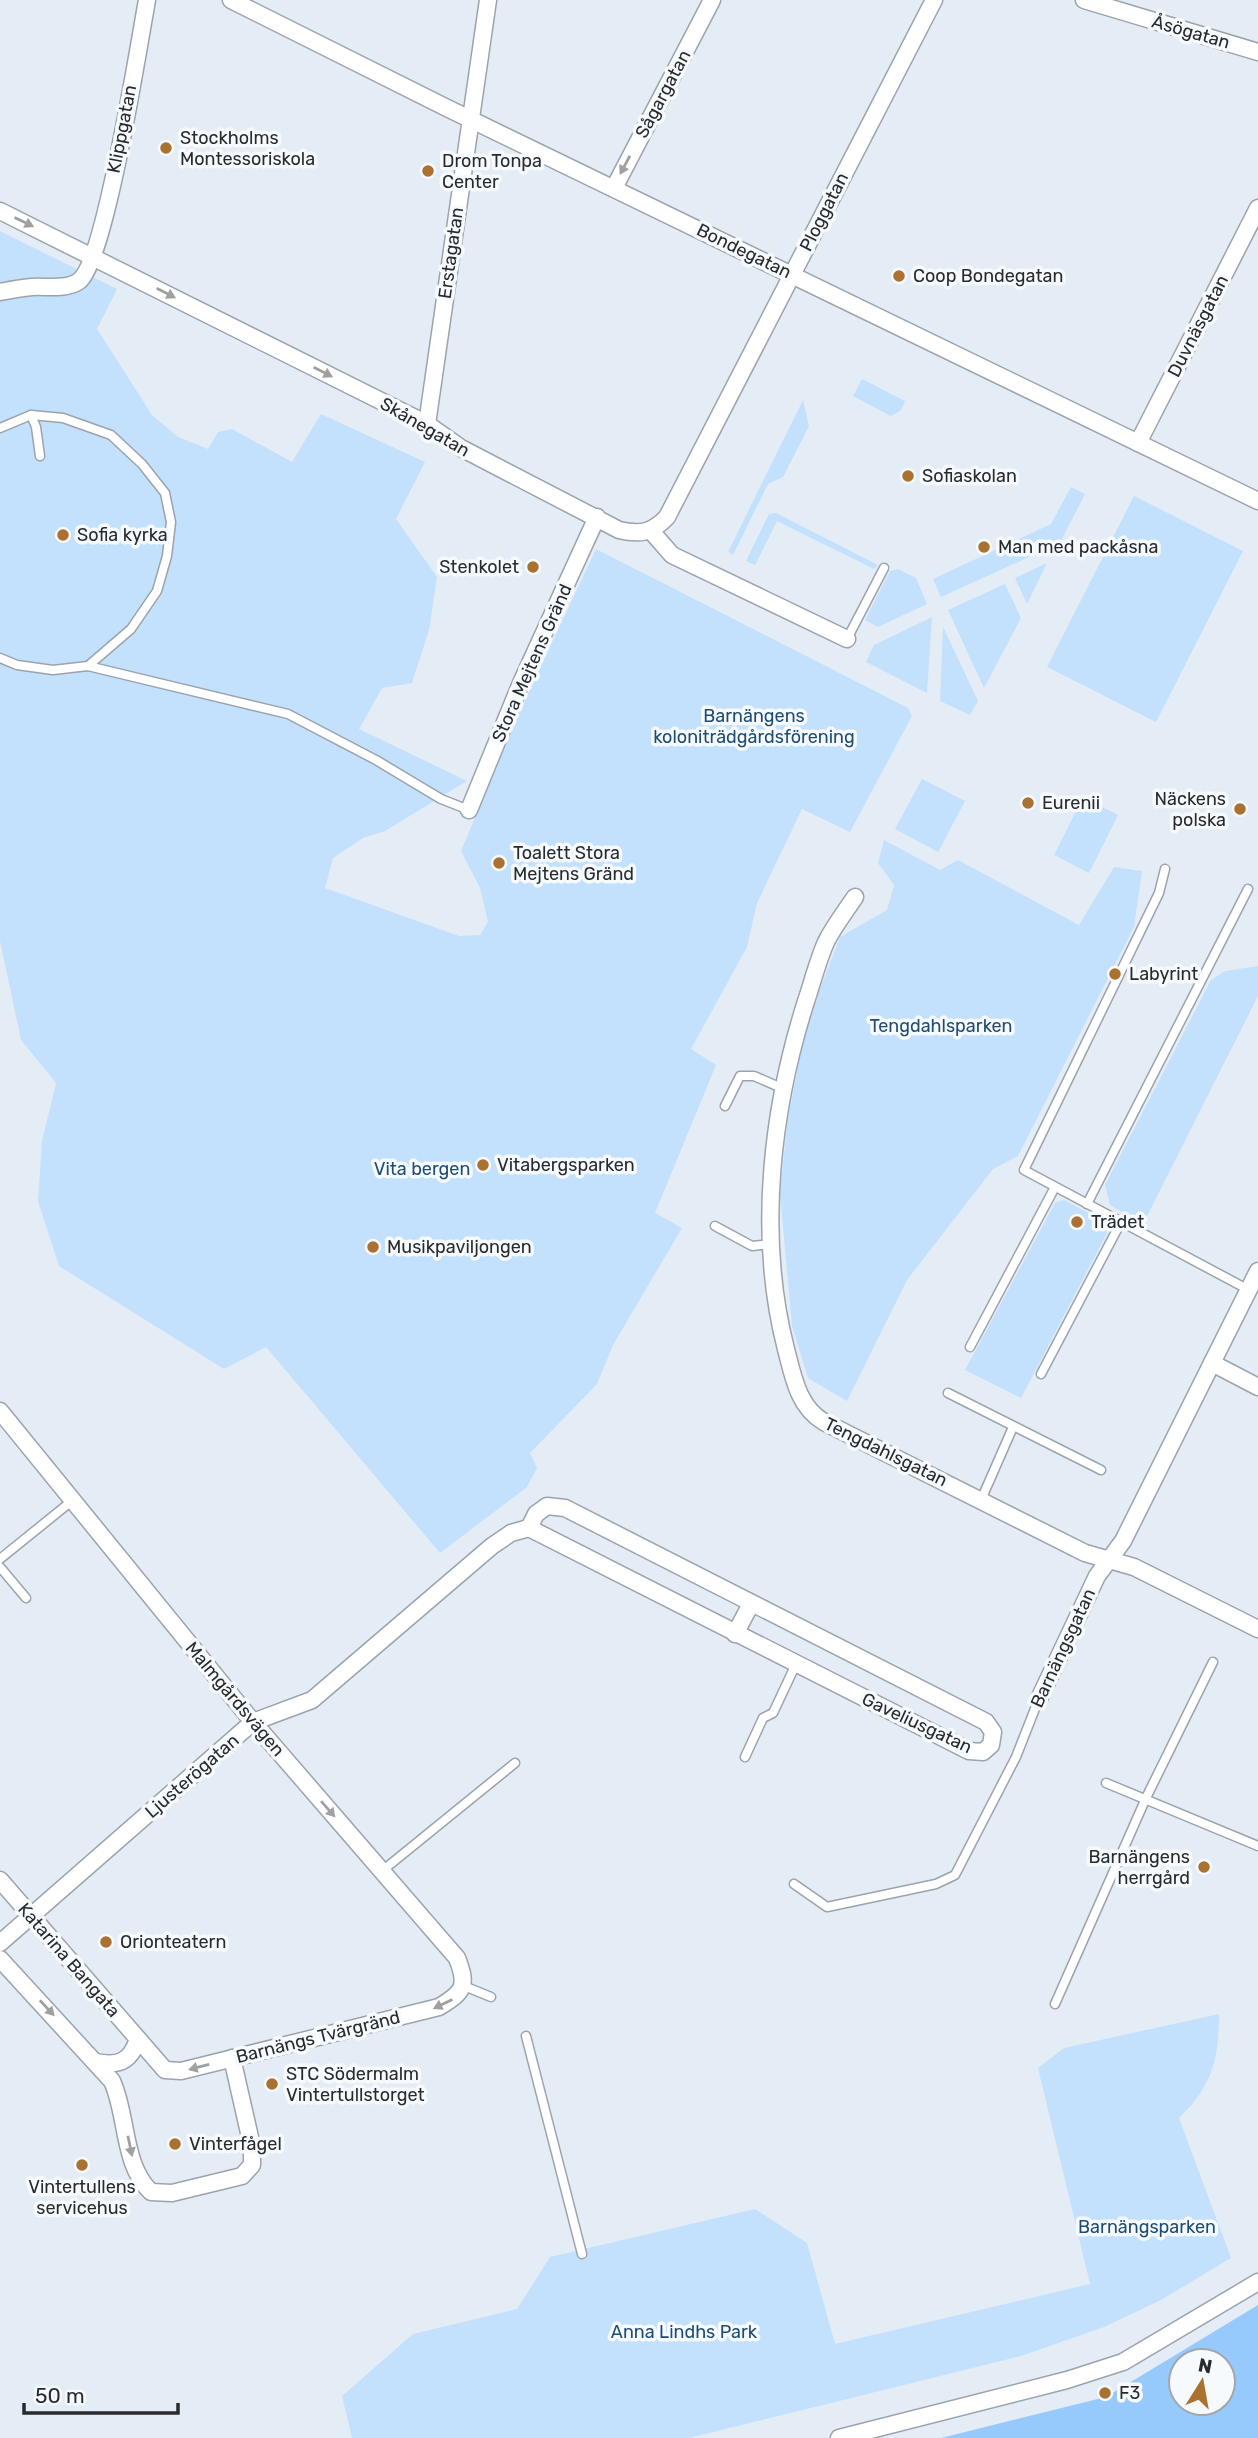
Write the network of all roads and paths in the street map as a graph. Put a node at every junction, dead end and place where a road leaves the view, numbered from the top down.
1 (147, 0) edge
2 (231, 0) edge
3 (488, 0) edge
4 (712, 0) edge
5 (933, 0) edge
6 (1084, 0) edge
7 (1258, 52) edge
8 (470, 119) junction
9 (614, 188) junction
10 (1258, 208) edge
11 (0, 211) edge
12 (93, 256) junction
13 (792, 274) junction
14 (0, 292) edge
15 (31, 415) junction
16 (427, 424) junction
17 (0, 428) edge
18 (1138, 443) junction
19 (40, 456) dead end
20 (1254, 496) edge
21 (597, 517) junction
22 (650, 531) junction
23 (884, 568) dead end
24 (847, 639) joint
25 (0, 658) edge
26 (88, 666) junction
27 (469, 810) joint
28 (1165, 869) dead end
29 (1248, 889) dead end
30 (855, 897) dead end
31 (785, 1089) junction
32 (725, 1106) dead end
33 (1055, 1187) junction
34 (1087, 1204) junction
35 (1121, 1222) junction
36 (715, 1226) dead end
37 (772, 1244) junction
38 (1258, 1271) edge
39 (1250, 1290) junction
40 (970, 1347) dead end
41 (1212, 1363) junction
42 (1041, 1374) dead end
43 (1258, 1387) edge
44 (948, 1393) dead end
45 (0, 1411) edge
46 (1013, 1427) junction
47 (1101, 1470) dead end
48 (73, 1500) junction
49 (981, 1500) junction
50 (529, 1528) junction
51 (1110, 1558) junction
52 (0, 1559) edge
53 (0, 1567) edge
54 (26, 1598) dead end
55 (751, 1604) junction
56 (1258, 1629) edge
57 (735, 1634) junction
58 (1213, 1662) dead end
59 (796, 1664) junction
60 (1038, 1701) joint
61 (253, 1722) junction
62 (745, 1757) dead end
63 (514, 1763) dead end
64 (1106, 1783) dead end
65 (1146, 1798) junction
66 (1258, 1846) edge
67 (382, 1871) junction
68 (0, 1880) edge
69 (794, 1885) dead end
70 (32, 1917) junction
71 (0, 1942) edge
72 (0, 1959) edge
73 (464, 1986) junction
74 (491, 1997) dead end
75 (1055, 2004) dead end
76 (526, 2036) dead end
77 (138, 2039) junction
78 (232, 2058) junction
79 (95, 2062) junction
80 (165, 2070) joint
81 (582, 2254) dead end
82 (1258, 2281) edge
83 (839, 2438) edge

1 - 12 street, Klippgatan
2 - 8 street, Bondegatan
3 - 8 street, Erstagatan
4 -> 9 street, Sågargatan
5 - 13 street, Ploggatan
6 - 7 street, Åsögatan
8 - 9 street, Bondegatan
8 - 16 street, Erstagatan
9 - 13 street, Bondegatan
10 - 18 street, Duvnäsgatan
11 -> 12 street, Skånegatan
12 - 14 street, Klippgatan
12 -> 16 street, Skånegatan
13 - 18 street, Bondegatan
13 - 22 street, Ploggatan
15 - 17 lane
15 - 19 lane
15 - 26 lane
16 - 21 street, Skånegatan
18 - 20 street, Bondegatan
21 - 22 street, Skånegatan
21 - 27 street, Stora Mejtens Gränd
22 - 24 street
23 - 24 lane
25 - 26 lane
26 - 27 lane
28 - 33 lane
29 - 34 lane
30 - 31 street, Tengdahlsgatan
31 - 32 lane
31 - 37 street, Tengdahlsgatan
33 - 34 lane
33 - 40 lane
34 - 35 lane
35 - 39 lane
35 - 42 lane
36 - 37 lane
37 - 49 street, Tengdahlsgatan
38 - 39 street, Barnängsgatan
39 - 41 street, Barnängsgatan
41 - 43 street
41 - 51 street, Barnängsgatan
44 - 46 lane
45 - 48 street, Malmgårdsvägen
46 - 47 lane
46 - 49 lane
48 - 52 lane
48 - 61 street, Malmgårdsvägen
49 - 51 street, Tengdahlsgatan
50 - 55 street, Gaveliusgatan
50 - 57 street, Gaveliusgatan
50 - 61 street, Ljusterögatan
51 - 56 street, Tengdahlsgatan
51 - 60 street, Barnängsgatan
53 - 54 lane
55 - 57 street
55 - 59 street, Gaveliusgatan
57 - 59 street, Gaveliusgatan
58 - 65 lane
59 - 62 lane
60 - 69 lane, Barnängsgatan
61 -> 67 street, Malmgårdsvägen
61 - 70 street, Ljusterögatan
63 - 67 lane
64 - 65 lane
65 - 66 lane
65 - 75 lane
67 - 73 street, Malmgårdsvägen
68 - 70 street, Katarina Bangata
70 - 71 street, Ljusterögatan
70 - 77 street, Katarina Bangata
72 -> 79 street
73 - 74 lane
73 -> 78 street, Barnängs Tvärgränd
76 - 81 lane
77 - 79 street
77 - 80 street, Katarina Bangata
79 -> 78 street
78 -> 80 street, Barnängs Tvärgränd
82 - 83 street

